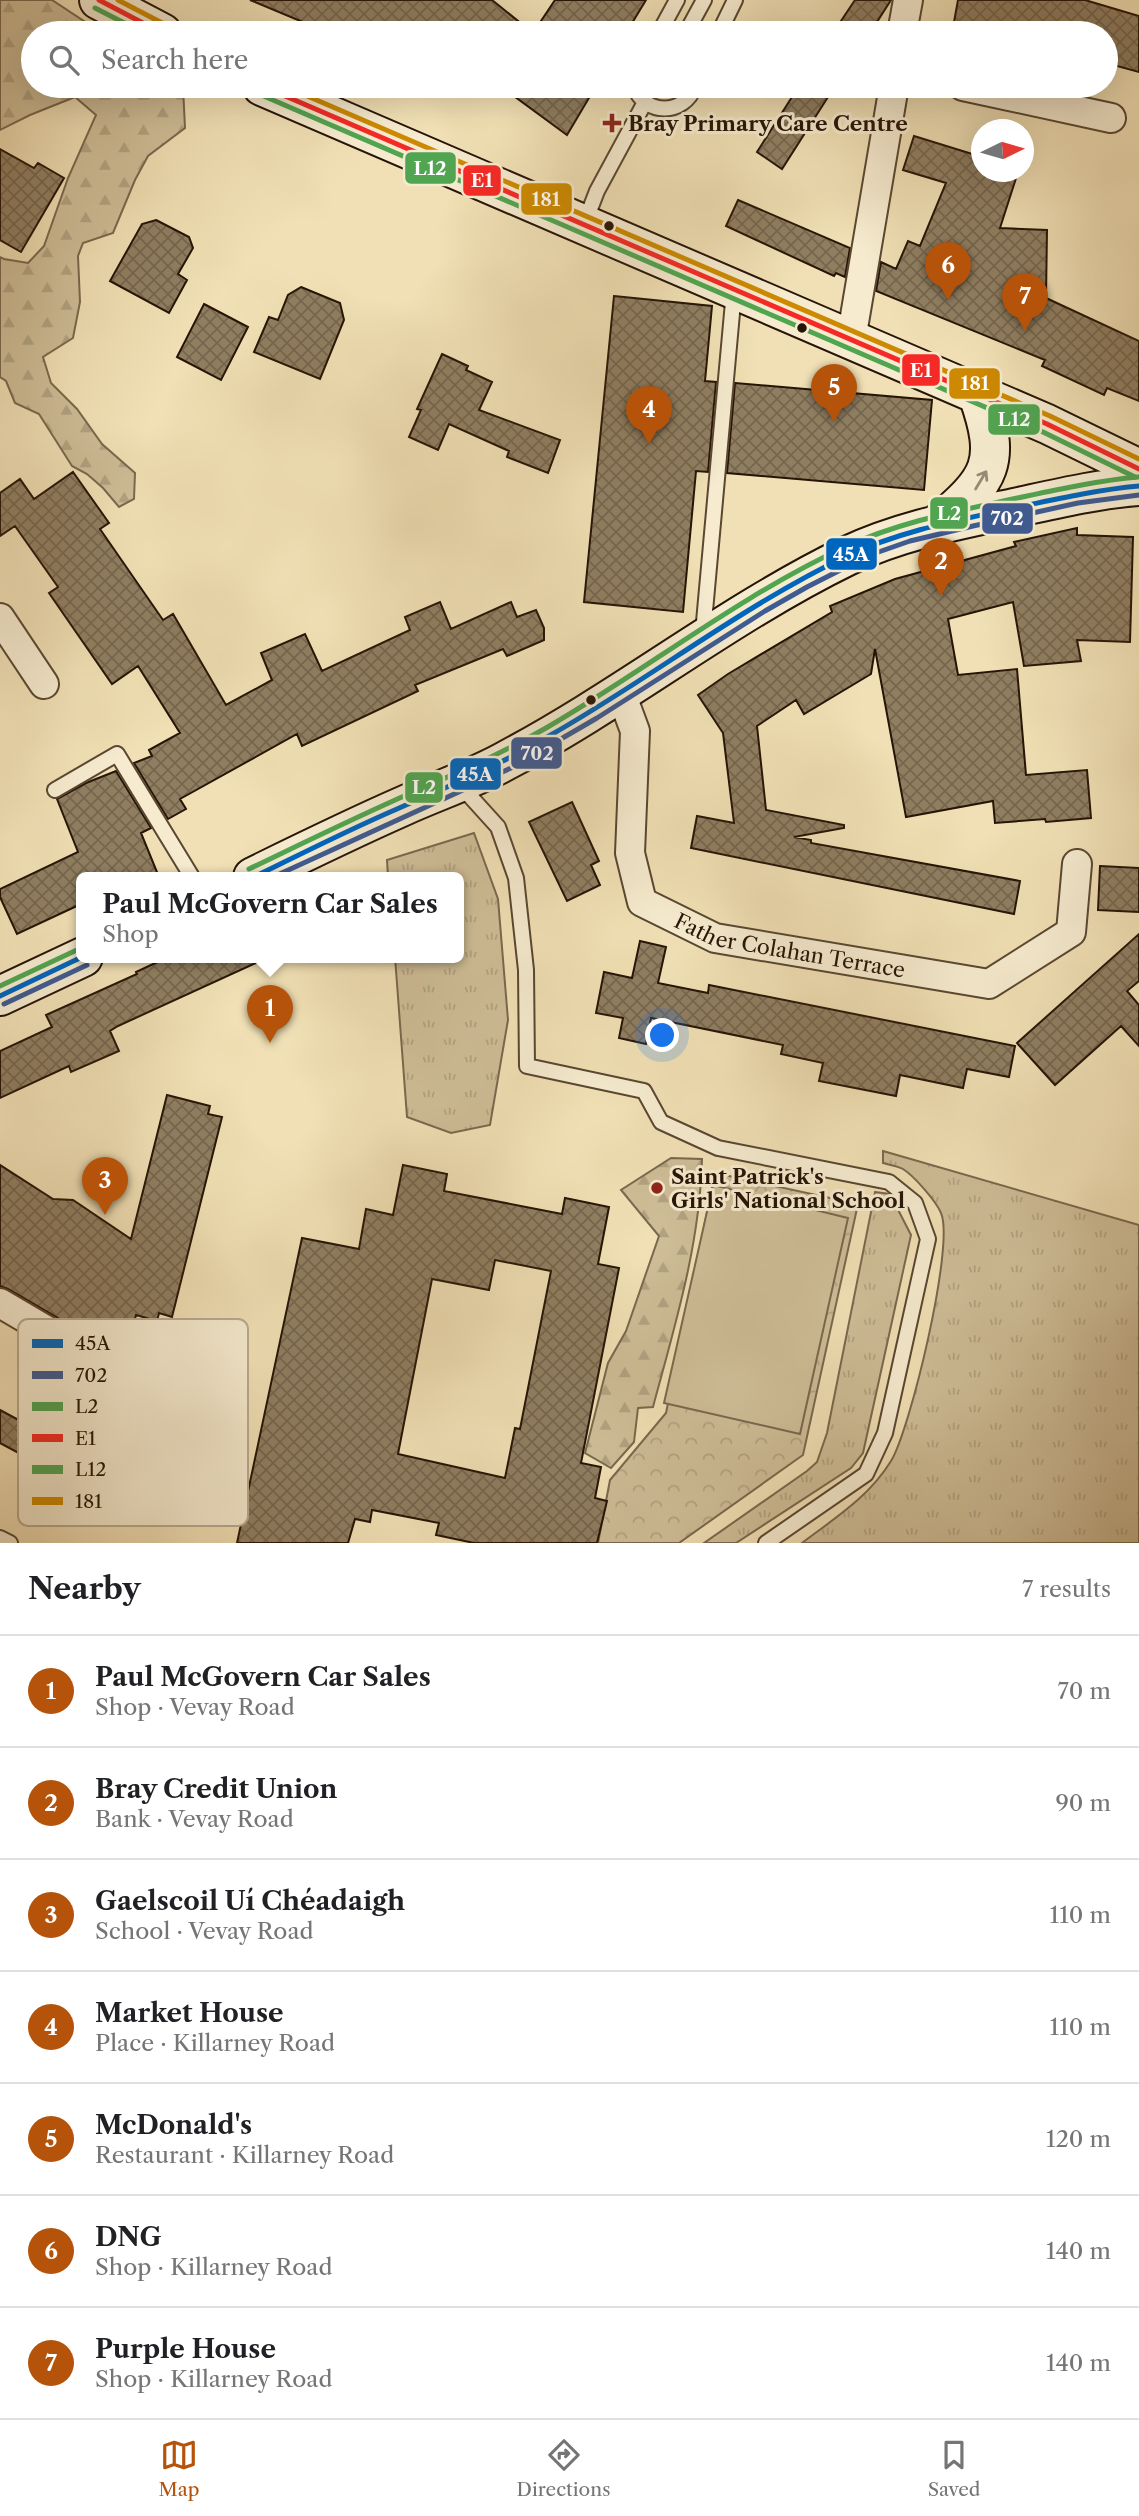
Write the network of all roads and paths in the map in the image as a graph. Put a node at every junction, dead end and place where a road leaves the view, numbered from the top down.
1 (99, 0) edge
2 (677, 0) edge
3 (704, 0) edge
4 (735, 0) edge
5 (908, 0) edge
6 (139, 21) edge
7 (666, 21) edge
8 (693, 21) edge
9 (725, 21) edge
10 (904, 21) edge
11 (290, 98) edge
12 (642, 98) edge
13 (689, 98) edge
14 (892, 98) edge
15 (1018, 98) edge
16 (645, 102) junction
17 (1111, 118) dead end
18 (584, 224) junction
19 (734, 289) junction
20 (851, 340) junction
21 (978, 395) junction
22 (1139, 469) edge
23 (1139, 486) edge
24 (933, 527) junction
25 (0, 618) edge
26 (702, 639) junction
27 (44, 684) dead end
28 (621, 693) junction
29 (459, 784) junction
30 (55, 790) dead end
31 (1077, 864) dead end
32 (189, 872) edge
33 (263, 872) edge
34 (76, 960) edge
35 (0, 996) edge
36 (0, 1303) edge
37 (27, 1319) edge
38 (0, 1538) edge
39 (10, 1543) edge
40 (766, 1543) edge

1 - 6 main road
2 - 7 lane
3 - 8 lane
4 - 9 lane
5 - 10 street
11 - 18 main road
12 - 16 lane
13 - 16 lane
14 - 20 street
15 - 17 street
16 - 18 lane
18 - 19 main road
19 - 20 main road
19 - 26 lane
20 - 21 main road
21 - 22 main road
24 -> 21 main road
23 - 24 main road
24 - 26 main road
25 - 27 street
26 - 28 main road
28 - 29 main road
28 - 31 street, Father Colahan Terrace
29 - 33 main road
29 - 40 lane
30 - 32 lane
34 - 35 main road
36 - 37 street
38 - 39 lane

